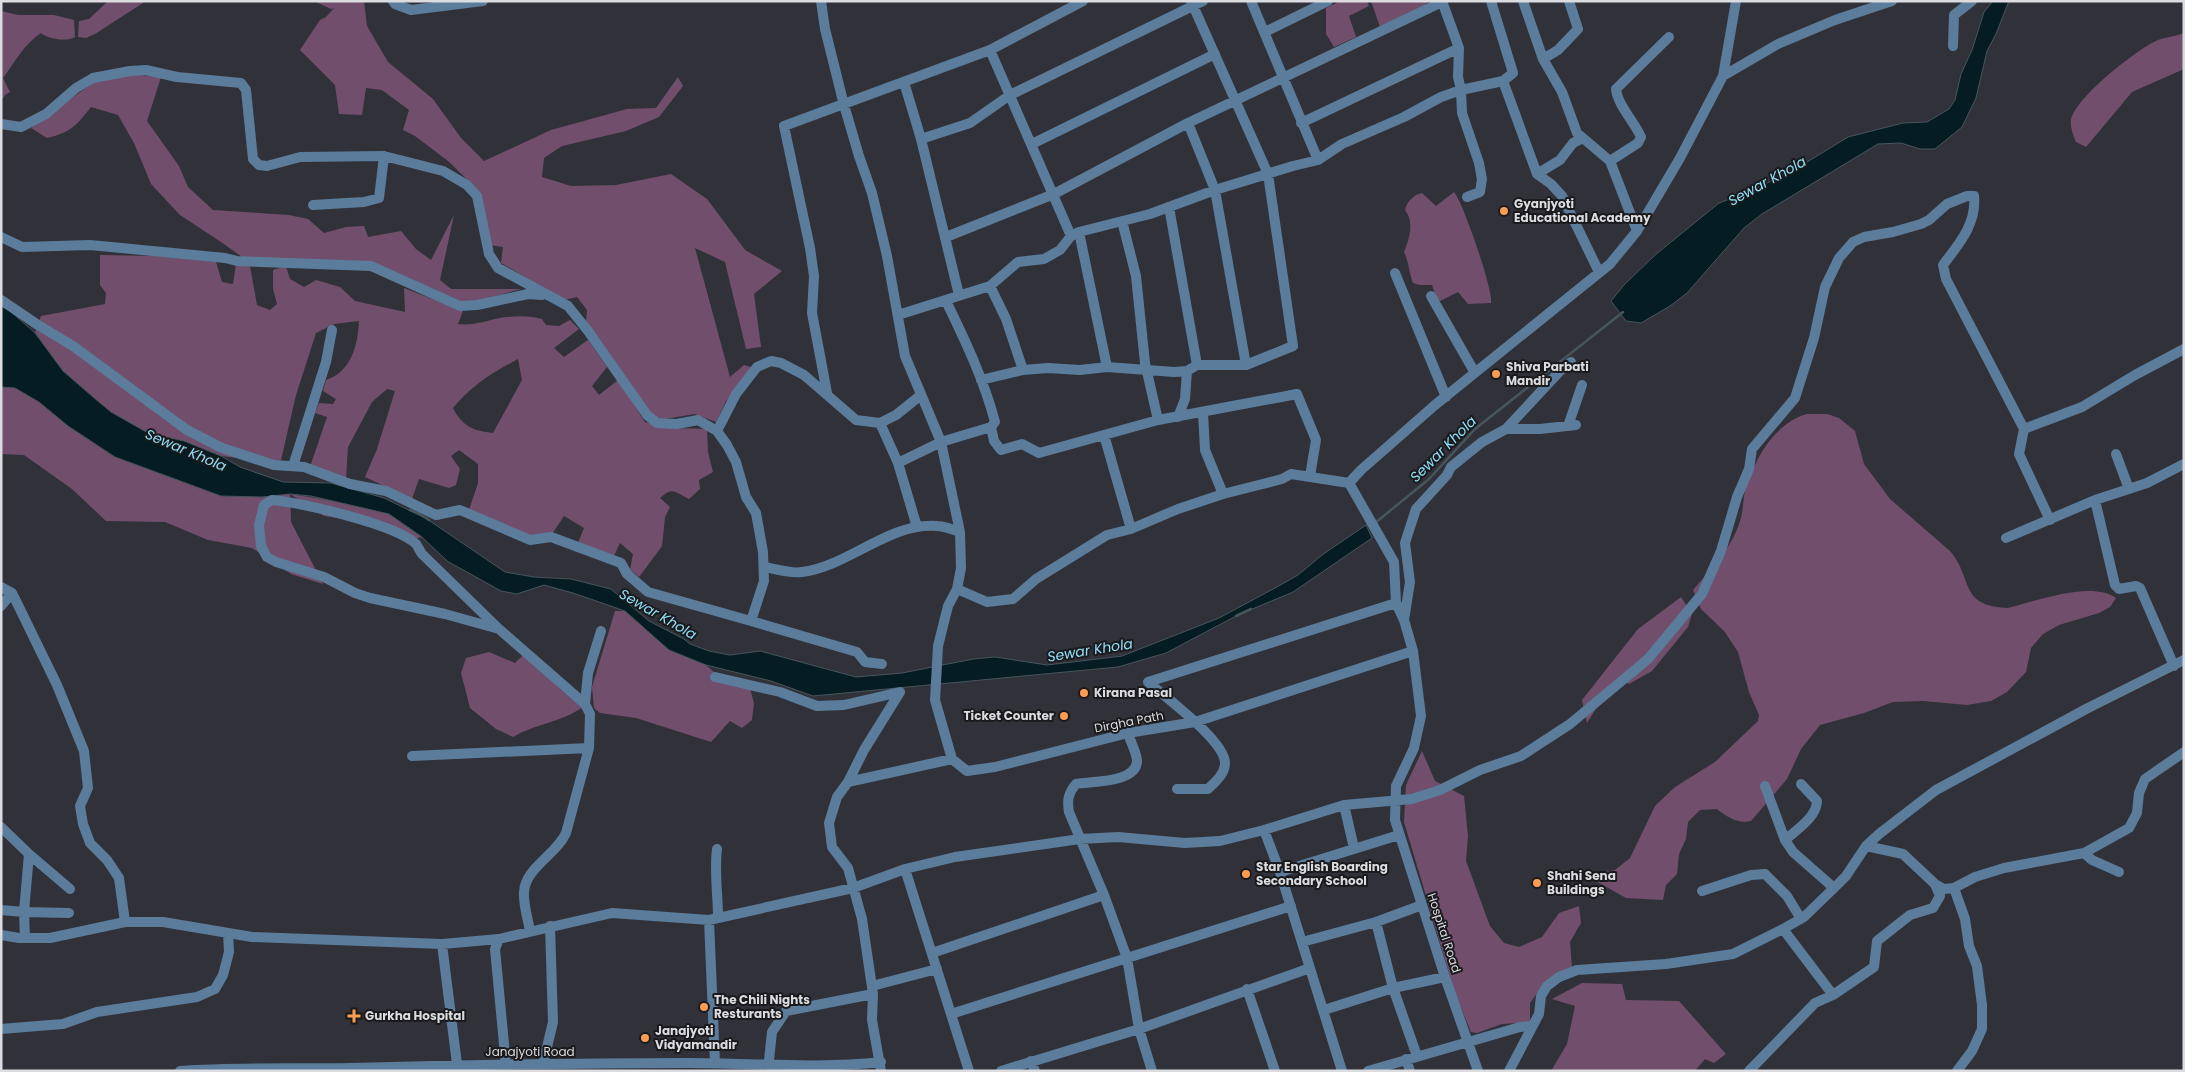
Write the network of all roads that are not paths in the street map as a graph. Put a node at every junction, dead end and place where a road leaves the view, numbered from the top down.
1 (393, 1) edge
2 (483, 1) edge
3 (821, 1) edge
4 (1083, 1) edge
5 (1251, 1) edge
6 (1328, 1) edge
7 (1490, 1) edge
8 (1523, 1) edge
9 (1569, 1) edge
10 (1736, 1) edge
11 (1892, 1) edge
12 (1972, 1) edge
13 (1442, 2) edge
14 (1196, 3) edge
15 (1265, 32) junction
16 (1669, 37) dead end
17 (1953, 46) dead end
18 (1459, 48) junction
19 (990, 50) junction
20 (1215, 54) junction
21 (1543, 58) junction
22 (1722, 76) junction
23 (1284, 78) junction
24 (1503, 81) junction
25 (904, 82) junction
26 (1461, 90) junction
27 (1010, 96) junction
28 (1237, 100) junction
29 (844, 105) junction
30 (1188, 123) junction
31 (1301, 123) junction
32 (1, 124) edge
33 (1583, 138) junction
34 (921, 139) junction
35 (1032, 144) junction
36 (384, 156) junction
37 (1318, 160) junction
38 (1610, 161) junction
39 (1268, 174) junction
40 (1537, 174) junction
41 (1215, 190) junction
42 (1054, 194) junction
43 (1467, 197) dead end
44 (313, 205) dead end
45 (1169, 207) junction
46 (1122, 221) junction
47 (1637, 231) junction
48 (1075, 234) junction
49 (1, 237) edge
50 (946, 237) junction
51 (1599, 272) junction
52 (1395, 273) dead end
53 (990, 286) junction
54 (545, 295) junction
55 (959, 295) junction
56 (1431, 296) dead end
57 (1, 300) edge
58 (946, 301) junction
59 (898, 315) junction
60 (332, 330) dead end
61 (2184, 349) edge
62 (1571, 362) dead end
63 (1197, 365) junction
64 (1246, 365) junction
65 (1107, 367) junction
66 (1023, 370) junction
67 (1148, 370) junction
68 (1187, 371) junction
69 (1475, 373) junction
70 (981, 380) junction
71 (1582, 385) dead end
72 (827, 393) junction
73 (922, 395) junction
74 (1446, 397) junction
75 (1203, 413) junction
76 (1178, 417) junction
77 (1158, 420) junction
78 (880, 423) junction
79 (991, 427) junction
80 (1506, 428) junction
81 (2024, 429) junction
82 (717, 431) junction
83 (1104, 435) junction
84 (941, 442) junction
85 (2116, 454) dead end
86 (898, 463) junction
87 (2184, 464) edge
88 (292, 466) junction
89 (1310, 476) junction
90 (1349, 483) junction
91 (2129, 489) junction
92 (1224, 494) junction
93 (2095, 500) junction
94 (2050, 520) junction
95 (917, 527) junction
96 (1131, 529) junction
97 (960, 532) junction
98 (2006, 538) dead end
99 (764, 567) junction
100 (1, 587) edge
101 (957, 589) junction
102 (12, 593) junction
103 (1396, 604) junction
104 (1, 606) edge
105 (1404, 620) junction
106 (751, 621) junction
107 (499, 629) junction
108 (601, 631) dead end
109 (1413, 651) junction
110 (2184, 660) edge
111 (882, 664) dead end
112 (2174, 666) junction
113 (716, 678) dead end
114 (585, 704) junction
115 (1195, 722) junction
116 (1128, 733) junction
117 (589, 748) junction
118 (2184, 752) edge
119 (412, 756) dead end
120 (952, 758) junction
121 (848, 782) junction
122 (1801, 784) dead end
123 (1765, 786) dead end
124 (1177, 789) dead end
125 (1395, 801) junction
126 (1344, 805) junction
127 (1, 827) edge
128 (1264, 830) junction
129 (1399, 835) junction
130 (1080, 839) junction
131 (1785, 840) junction
132 (1866, 846) junction
133 (717, 848) dead end
134 (1354, 848) junction
135 (2084, 853) junction
136 (28, 854) junction
137 (905, 869) junction
138 (1280, 872) junction
139 (2119, 872) dead end
140 (1935, 884) junction
141 (853, 888) junction
142 (1834, 888) junction
143 (1954, 888) junction
144 (70, 889) dead end
145 (1702, 891) dead end
146 (1104, 895) junction
147 (1422, 905) junction
148 (1290, 906) junction
149 (1, 910) edge
150 (24, 912) junction
151 (69, 914) dead end
152 (714, 919) junction
153 (1801, 919) junction
154 (124, 922) junction
155 (1376, 922) junction
156 (550, 926) junction
157 (1783, 929) junction
158 (530, 931) junction
159 (228, 933) junction
160 (1, 935) edge
161 (26, 938) junction
162 (499, 939) junction
163 (1302, 942) junction
164 (442, 944) junction
165 (932, 953) junction
166 (1127, 958) junction
167 (937, 968) junction
168 (1310, 968) junction
169 (1445, 977) junction
170 (1393, 988) junction
171 (1247, 989) junction
172 (872, 990) junction
173 (1833, 995) junction
174 (1324, 1010) junction
175 (951, 1014) junction
176 (1532, 1026) junction
177 (1, 1029) edge
178 (1139, 1029) junction
179 (1468, 1042) junction
180 (1417, 1056) junction
181 (1406, 1059) junction
182 (715, 1063) junction
183 (457, 1064) junction
184 (543, 1064) junction
185 (506, 1065) junction
186 (1033, 1066) edge
187 (771, 1067) edge
188 (881, 1067) edge
189 (518, 1068) edge
190 (180, 1071) edge
191 (970, 1071) edge
192 (1001, 1071) edge
193 (1152, 1071) edge
194 (1275, 1071) edge
195 (1342, 1071) edge
196 (1368, 1071) edge
197 (1410, 1071) edge
198 (1478, 1071) edge
199 (1509, 1071) edge
200 (1749, 1071) edge
201 (1957, 1071) edge

1 - 2 street
3 - 29 street
4 - 19 street
5 - 15 street
6 - 15 street
7 - 24 street
8 - 21 street
9 - 21 street
10 - 22 street
11 - 22 street
12 - 17 street
13 - 18 street
13 - 23 street
14 - 20 street
14 - 27 street
15 - 23 street
16 - 38 street
18 - 26 street
18 - 31 street
19 - 25 street
19 - 27 street
20 - 28 street
20 - 35 street
21 - 33 street
22 - 47 street
23 - 28 street
23 - 31 street
24 - 26 street
24 - 40 street
25 - 29 street
25 - 34 street
26 - 37 street
26 - 43 street
27 - 34 street
27 - 35 street
28 - 30 street
28 - 39 street
29 - 59 street
29 - 72 street
30 - 41 street
30 - 42 street
31 - 37 street
32 - 36 street
33 - 38 street
33 - 40 street
34 - 50 street
35 - 42 street
36 - 44 street
36 - 54 street
37 - 39 street
38 - 47 street
39 - 41 street
39 - 64 street
40 - 51 street
41 - 45 street
41 - 64 street
42 - 48 street
42 - 50 street
45 - 46 street
45 - 63 street
46 - 48 street
46 - 67 street
47 - 51 street
48 - 53 street
48 - 65 street
49 - 54 street
50 - 55 street
51 - 69 street
52 - 74 street
53 - 55 street
53 - 66 street
54 - 82 street
55 - 58 street
56 - 69 street
57 - 88 street
58 - 59 street
58 - 70 street
59 - 73 street
60 - 88 street
61 - 81 street
62 - 80 street
63 - 64 street
63 - 68 street
65 - 66 street
65 - 67 street
66 - 70 street
67 - 68 street
67 - 77 street
68 - 76 street
69 - 74 street
70 - 79 street
71 - 80 street
72 - 78 street
72 - 82 street
73 - 78 street
73 - 84 street
74 - 90 street
75 - 76 street
75 - 89 street
75 - 92 street
76 - 77 street
77 - 83 street
78 - 86 street
79 - 83 street
79 - 84 street
80 - 105 street
81 - 94 street
81 - 125 street
82 - 99 street
83 - 96 street
84 - 86 street
84 - 97 street
85 - 91 street
86 - 95 street
87 - 91 street
88 - 106 street
89 - 90 street
89 - 92 street
90 - 103 street
91 - 93 street
92 - 96 street
93 - 94 street
93 - 112 street
94 - 98 street
95 - 97 street
95 - 99 street
96 - 101 street
97 - 101 street
99 - 106 street
100 - 102 street
101 - 120 street
102 - 104 street
102 - 154 street
103 - 105 street
103 - 115 street
105 - 109 street, Hospital Road
106 - 111 street
107 - 107 street
107 - 114 street
108 - 114 street
109 - 115 street, Dirgha Path
109 - 125 street, Hospital Road
110 - 112 street
112 - 132 street
113 - 121 street
114 - 117 street
115 - 116 street, Dirgha Path
115 - 124 street
116 - 120 street, Dirgha Path
116 - 130 street
117 - 119 street
117 - 158 street
118 - 135 street
120 - 121 street
121 - 141 street
122 - 131 street
123 - 131 street
125 - 126 street
125 - 129 street, Hospital Road
126 - 128 street
126 - 134 street
127 - 136 street
128 - 130 street
128 - 138 street
129 - 134 street
129 - 147 street, Hospital Road
130 - 137 street
130 - 146 street
131 - 142 street
132 - 140 street
132 - 142 street
133 - 152 street
134 - 138 street
135 - 139 street
135 - 143 street
136 - 144 street
136 - 150 street
137 - 141 street
137 - 165 street
138 - 148 street
140 - 143 street
140 - 173 street
141 - 152 street
141 - 172 street
142 - 153 street
143 - 201 street
145 - 153 street
146 - 165 street
146 - 166 street
147 - 155 street
147 - 169 street, Hospital Road
148 - 163 street
148 - 166 street
149 - 150 street
150 - 151 street
150 - 161 street
152 - 156 street
152 - 182 street
153 - 157 street
154 - 159 street
154 - 161 street
155 - 163 street
155 - 170 street
156 - 158 street
156 - 184 street
157 - 173 street
157 - 176 street
158 - 162 street
159 - 164 street
159 - 177 street
160 - 161 street
162 - 164 street
162 - 185 street
163 - 168 street
164 - 183 street
165 - 167 street
166 - 175 street
166 - 178 street
167 - 172 street
167 - 175 street
168 - 171 street
168 - 174 street
169 - 170 street
169 - 179 street, Hospital Road
170 - 174 street
170 - 180 street
171 - 178 street
171 - 194 street
172 - 187 street
172 - 188 street
173 - 200 street
174 - 195 street
175 - 191 street
176 - 179 street
176 - 199 street
178 - 186 street
178 - 193 street
179 - 180 street
179 - 198 street, Hospital Road
180 - 181 street
181 - 196 street
181 - 197 street
182 - 184 street, Janajyoti Road
182 - 187 street, Janajyoti Road
183 - 185 street, Janajyoti Road
183 - 190 street, Janajyoti Road
184 - 189 street, Janajyoti Road
185 - 189 street, Janajyoti Road
186 - 192 street
187 - 188 street, Janajyoti Road

